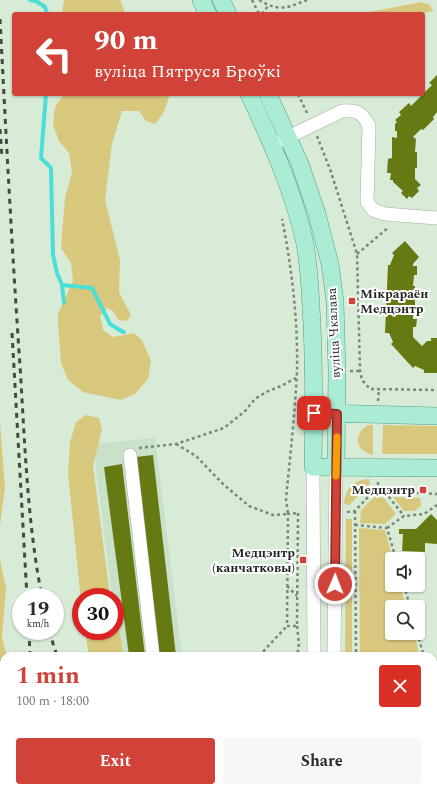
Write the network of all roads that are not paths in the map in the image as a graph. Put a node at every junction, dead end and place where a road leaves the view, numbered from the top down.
1 (201, 0) edge
2 (221, 0) edge
3 (207, 12) edge
4 (227, 12) edge
5 (250, 96) edge
6 (269, 96) edge
7 (280, 141) junction
8 (437, 218) edge
9 (314, 413) junction
10 (337, 414) junction
11 (437, 416) edge
12 (130, 455) road end
13 (313, 467) junction
14 (336, 467) junction
15 (437, 468) edge
16 (153, 652) edge
17 (314, 652) edge
18 (334, 652) edge

1 - 3 main road
2 - 4 main road
5 - 7 main road, вуліца Чкалава
6 - 7 main road, вуліца Чкалава
7 - 8 street
7 - 9 main road, вуліца Чкалава
7 - 10 main road, вуліца Чкалава
9 - 10 main road
9 - 13 main road, вуліца Чкалава
10 - 11 main road
10 - 14 main road, вуліца Чкалава
12 - 16 street
13 - 14 main road
13 - 17 street, вуліца Чкалава
14 - 15 main road
14 - 18 street, вуліца Чкалава

